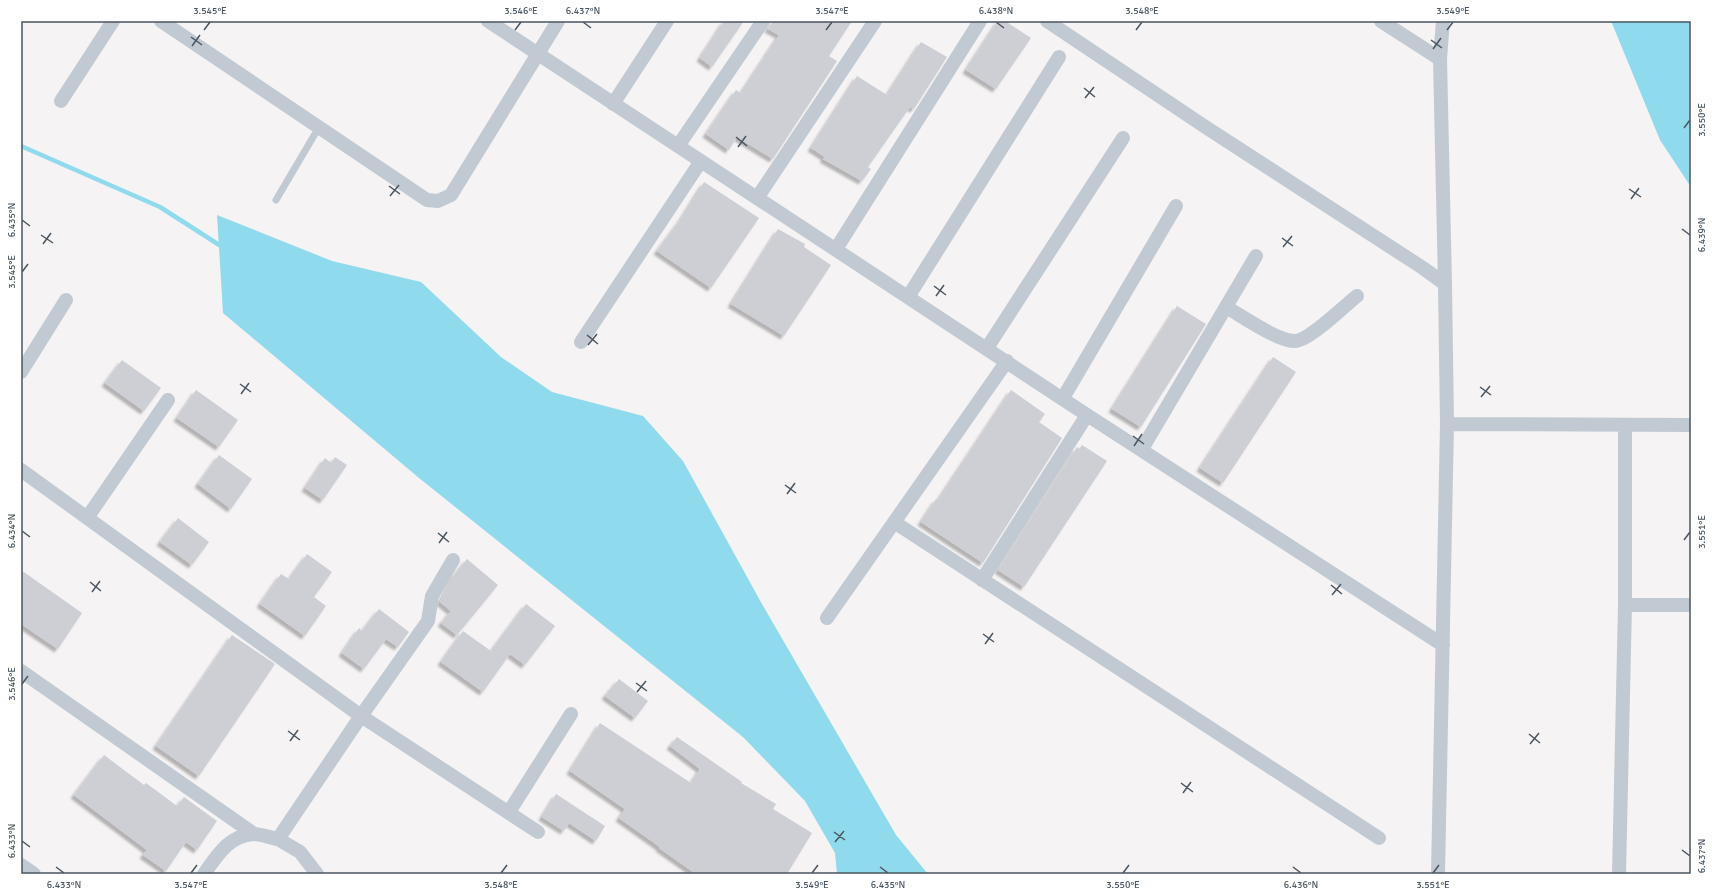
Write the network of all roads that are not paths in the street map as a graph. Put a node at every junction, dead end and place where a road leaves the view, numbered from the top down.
1 (113, 21) edge
2 (161, 21) edge
3 (488, 21) edge
4 (558, 21) edge
5 (667, 21) edge
6 (763, 21) edge
7 (875, 21) edge
8 (980, 21) edge
9 (1047, 21) edge
10 (1381, 21) edge
11 (1443, 21) edge
12 (538, 54) junction
13 (1059, 57) dead end
14 (1440, 60) junction
15 (61, 101) dead end
16 (614, 104) junction
17 (319, 127) junction
18 (1124, 138) dead end
19 (678, 146) junction
20 (701, 161) junction
21 (757, 198) junction
22 (276, 200) dead end
23 (1176, 206) dead end
24 (836, 249) junction
25 (1256, 256) dead end
26 (1445, 284) junction
27 (1357, 296) dead end
28 (908, 297) junction
29 (66, 300) dead end
30 (1226, 307) junction
31 (581, 342) dead end
32 (987, 348) junction
33 (1007, 361) junction
34 (21, 372) edge
35 (1063, 398) junction
36 (168, 400) dead end
37 (1087, 415) junction
38 (1447, 424) junction
39 (1624, 425) junction
40 (1691, 425) edge
41 (1142, 449) junction
42 (21, 470) edge
43 (87, 518) junction
44 (894, 522) junction
45 (453, 560) dead end
46 (982, 580) junction
47 (1624, 605) junction
48 (1691, 605) edge
49 (827, 618) dead end
50 (1443, 646) junction
51 (21, 671) edge
52 (571, 714) dead end
53 (361, 716) junction
54 (509, 812) junction
55 (538, 832) dead end
56 (254, 834) junction
57 (1379, 838) dead end
58 (278, 839) junction
59 (21, 865) edge
60 (320, 873) edge
61 (34, 874) edge
62 (204, 874) edge
63 (1438, 874) edge
64 (1619, 874) edge

1 - 15 street
2 - 17 street
3 - 12 street
4 - 12 street
5 - 16 street
6 - 19 street
7 - 21 street
8 - 24 street
9 - 26 street
10 - 14 street
11 - 14 street
12 - 16 street
12 - 17 street
13 - 28 street
14 - 26 street
16 - 19 street
17 - 22 lane
18 - 32 street
19 - 20 street
20 - 21 street
20 - 31 street
21 - 24 street
23 - 35 street
24 - 28 street
25 - 30 street
26 - 38 street
27 - 30 street
28 - 32 street
29 - 34 street
30 - 41 street
32 - 33 street
33 - 35 street
33 - 44 street
35 - 37 street
36 - 43 street
37 - 41 street
37 - 46 street
38 - 39 street
38 - 50 street
39 - 40 street
39 - 47 street
41 - 50 street
42 - 43 street
43 - 53 street
44 - 46 street
44 - 49 street
45 - 53 street
46 - 57 street
47 - 48 street
47 - 64 street
50 - 63 street
51 - 56 street
52 - 54 street
53 - 54 street
53 - 58 street
54 - 55 street
56 - 58 street
56 - 62 street
58 - 60 street
59 - 61 street

